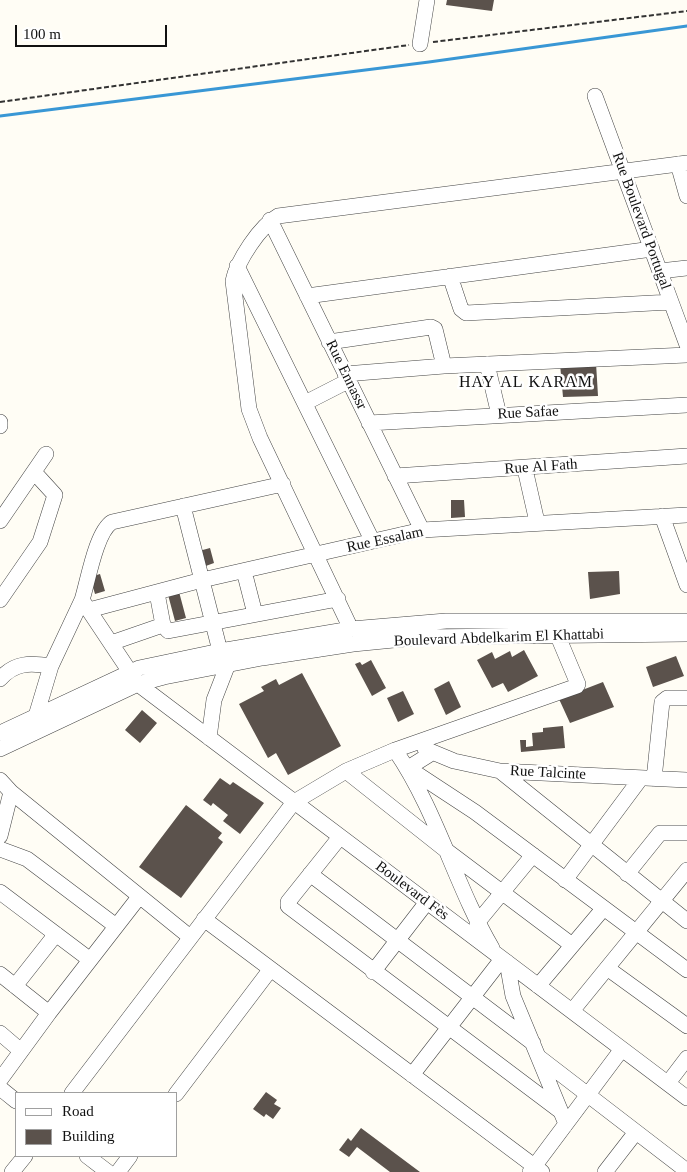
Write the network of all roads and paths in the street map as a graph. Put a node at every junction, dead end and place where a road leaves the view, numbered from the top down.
1 (427, 0) edge
2 (687, 11) edge
3 (420, 44) junction
4 (595, 96) dead end
5 (0, 102) edge
6 (682, 164) edge
7 (623, 171) junction
8 (687, 196) edge
9 (270, 220) junction
10 (652, 249) junction
11 (237, 266) junction
12 (687, 268) edge
13 (660, 271) junction
14 (450, 276) junction
15 (307, 296) junction
16 (670, 302) junction
17 (684, 329) edge
18 (329, 342) junction
19 (687, 345) edge
20 (687, 355) edge
21 (487, 364) junction
22 (444, 366) junction
23 (347, 377) junction
24 (305, 403) junction
25 (687, 405) edge
26 (499, 415) junction
27 (0, 422) edge
28 (369, 423) junction
29 (0, 426) edge
30 (46, 454) dead end
31 (687, 456) edge
32 (525, 469) junction
33 (34, 472) junction
34 (395, 476) junction
35 (283, 484) junction
36 (183, 506) junction
37 (687, 515) edge
38 (662, 516) junction
39 (0, 521) edge
40 (537, 522) junction
41 (422, 530) junction
42 (372, 540) junction
43 (318, 555) junction
44 (244, 571) junction
45 (202, 580) junction
46 (687, 585) edge
47 (157, 593) junction
48 (338, 599) junction
49 (0, 600) edge
50 (86, 605) junction
51 (255, 614) junction
52 (687, 621) edge
53 (213, 622) junction
54 (164, 625) junction
55 (556, 628) junction
56 (351, 629) junction
57 (687, 634) edge
58 (111, 644) junction
59 (224, 658) junction
60 (51, 666) junction
61 (129, 671) junction
62 (0, 679) edge
63 (138, 684) junction
64 (687, 698) edge
65 (36, 716) junction
66 (0, 733) edge
67 (209, 738) junction
68 (413, 744) junction
69 (0, 749) edge
70 (396, 750) junction
71 (432, 753) junction
72 (408, 768) junction
73 (346, 771) junction
74 (500, 771) junction
75 (648, 779) junction
76 (0, 780) edge
77 (687, 780) edge
78 (11, 792) junction
79 (294, 802) junction
80 (687, 833) edge
81 (0, 836) edge
82 (340, 837) junction
83 (591, 845) junction
84 (0, 849) edge
85 (447, 852) junction
86 (533, 855) junction
87 (687, 870) edge
88 (310, 874) junction
89 (627, 874) junction
90 (565, 880) junction
91 (0, 892) edge
92 (502, 893) junction
93 (139, 897) junction
94 (661, 901) junction
95 (427, 902) junction
96 (603, 909) junction
97 (204, 919) junction
98 (687, 921) edge
99 (478, 924) junction
100 (116, 926) junction
101 (635, 933) junction
102 (56, 934) junction
103 (190, 937) junction
104 (397, 940) junction
105 (572, 945) junction
106 (501, 958) junction
107 (89, 959) junction
108 (607, 968) junction
109 (270, 970) junction
110 (687, 970) edge
111 (373, 972) junction
112 (0, 974) edge
113 (16, 986) junction
114 (538, 986) junction
115 (472, 997) junction
116 (572, 1011) junction
117 (49, 1013) junction
118 (687, 1026) edge
119 (448, 1028) junction
120 (0, 1033) edge
121 (533, 1043) junction
122 (622, 1049) junction
123 (21, 1050) junction
124 (540, 1058) junction
125 (687, 1058) edge
126 (412, 1075) junction
127 (0, 1080) edge
128 (668, 1084) junction
129 (0, 1088) edge
130 (73, 1092) edge
131 (178, 1092) edge
132 (588, 1096) junction
133 (687, 1098) edge
134 (15, 1100) edge
135 (559, 1110) junction
136 (566, 1124) junction
137 (636, 1132) junction
138 (24, 1157) edge
139 (87, 1157) edge
140 (129, 1157) edge
141 (535, 1170) edge
142 (687, 1171) edge
143 (12, 1172) edge
144 (108, 1172) edge
145 (118, 1172) edge
146 (605, 1172) edge

1 - 3 street
2 - 3 path
3 - 5 path
4 - 7 street, Rue Boulevard Portugal
6 - 7 street
6 - 8 street
7 - 9 street
7 - 10 street, Rue Boulevard Portugal
9 - 11 street
9 - 15 street, Rue Ennassr
10 - 13 street, Rue Boulevard Portugal
10 - 14 street
11 - 24 street
11 - 35 street
12 - 13 street
13 - 16 street, Rue Boulevard Portugal
14 - 15 street
14 - 16 street
15 - 18 street, Rue Ennassr
16 - 17 street, Rue Boulevard Portugal
17 - 19 street, Rue Boulevard Portugal
18 - 22 street
18 - 23 street, Rue Ennassr
20 - 21 street
21 - 22 street
21 - 26 street
22 - 23 street
23 - 24 street
23 - 28 street, Rue Ennassr
24 - 42 street
25 - 26 street, Rue Safae
26 - 28 street, Rue Safae
27 - 29 street
28 - 34 street, Rue Ennassr
30 - 33 street
31 - 32 street, Rue Al Fath
32 - 34 street, Rue Al Fath
32 - 40 street
33 - 39 street
33 - 49 street
34 - 41 street, Rue Ennassr
35 - 36 street
35 - 43 street
36 - 45 street
36 - 50 street
37 - 38 street, Rue Essalam
38 - 40 street, Rue Essalam
38 - 46 street
40 - 41 street, Rue Essalam
41 - 42 street, Rue Essalam
42 - 43 street, Rue Essalam
43 - 44 street, Rue Essalam
43 - 48 street
44 - 45 street, Rue Essalam
44 - 51 street
45 - 47 street, Rue Essalam
45 - 53 street
47 - 50 street, Rue Essalam
47 - 54 street
48 - 51 street
48 - 56 street
50 - 58 street, Boulevard Fès
50 - 60 street
51 - 53 street
52 - 55 street, Boulevard Abdelkarim El Khattabi
53 - 54 street
53 - 59 street
54 - 58 street
55 - 56 street, Boulevard Abdelkarim El Khattabi
55 - 57 street, Boulevard Abdelkarim El Khattabi
55 - 59 street, Boulevard Abdelkarim El Khattabi
55 - 68 street
56 - 59 street, Boulevard Abdelkarim El Khattabi
58 - 61 street, Boulevard Fès
59 - 61 street, Boulevard Abdelkarim El Khattabi
59 - 63 street, Boulevard Abdelkarim El Khattabi
59 - 67 street
60 - 62 street
60 - 65 street
61 - 63 street, Boulevard Fès
61 - 65 street, Boulevard Abdelkarim El Khattabi
63 - 67 street, Boulevard Fès
63 - 69 street, Boulevard Abdelkarim El Khattabi
64 - 75 street
65 - 66 street, Boulevard Abdelkarim El Khattabi
67 - 79 street, Boulevard Fès
68 - 70 street
68 - 71 street, Rue Talcinte
70 - 72 street
70 - 73 street
71 - 72 street
71 - 74 street, Rue Talcinte
72 - 85 street
72 - 86 street
73 - 79 street
73 - 85 street
74 - 75 street, Rue Talcinte
74 - 83 street
75 - 77 street, Rue Talcinte
75 - 83 street
76 - 78 street
78 - 81 street
78 - 93 street
79 - 82 street, Boulevard Fès
79 - 97 street
80 - 89 street
82 - 88 street
82 - 95 street, Boulevard Fès
83 - 89 street
83 - 90 street
84 - 100 street
85 - 92 street
85 - 99 street
86 - 90 street
86 - 92 street
87 - 94 street
88 - 104 street
88 - 111 street
89 - 94 street
90 - 96 street
91 - 102 street
92 - 99 street
92 - 105 street
93 - 100 street
93 - 103 street
94 - 98 street
94 - 101 street
95 - 104 street
95 - 106 street, Boulevard Fès
96 - 101 street
96 - 105 street
97 - 103 street
97 - 109 street
99 - 106 street
100 - 107 street
101 - 108 street
101 - 110 street
102 - 107 street
102 - 113 street
103 - 130 street
104 - 111 street
104 - 115 street
105 - 114 street
106 - 114 street, Boulevard Fès
106 - 115 street
106 - 121 street
107 - 117 street
108 - 116 street
108 - 118 street
109 - 126 street
109 - 131 street
111 - 119 street
112 - 113 street
113 - 117 street
114 - 116 street, Boulevard Fès
115 - 119 street
115 - 121 street
116 - 122 street, Boulevard Fès
117 - 123 street
119 - 126 street
119 - 135 street
120 - 123 street
121 - 124 street
122 - 128 street, Boulevard Fès
122 - 132 street
123 - 127 street
124 - 132 street
124 - 135 street
125 - 128 street
126 - 141 street
128 - 133 street, Boulevard Fès
129 - 134 street
132 - 136 street
132 - 137 street
135 - 136 street
136 - 141 street
137 - 142 street
137 - 146 street
138 - 143 street
139 - 144 street
140 - 145 street

